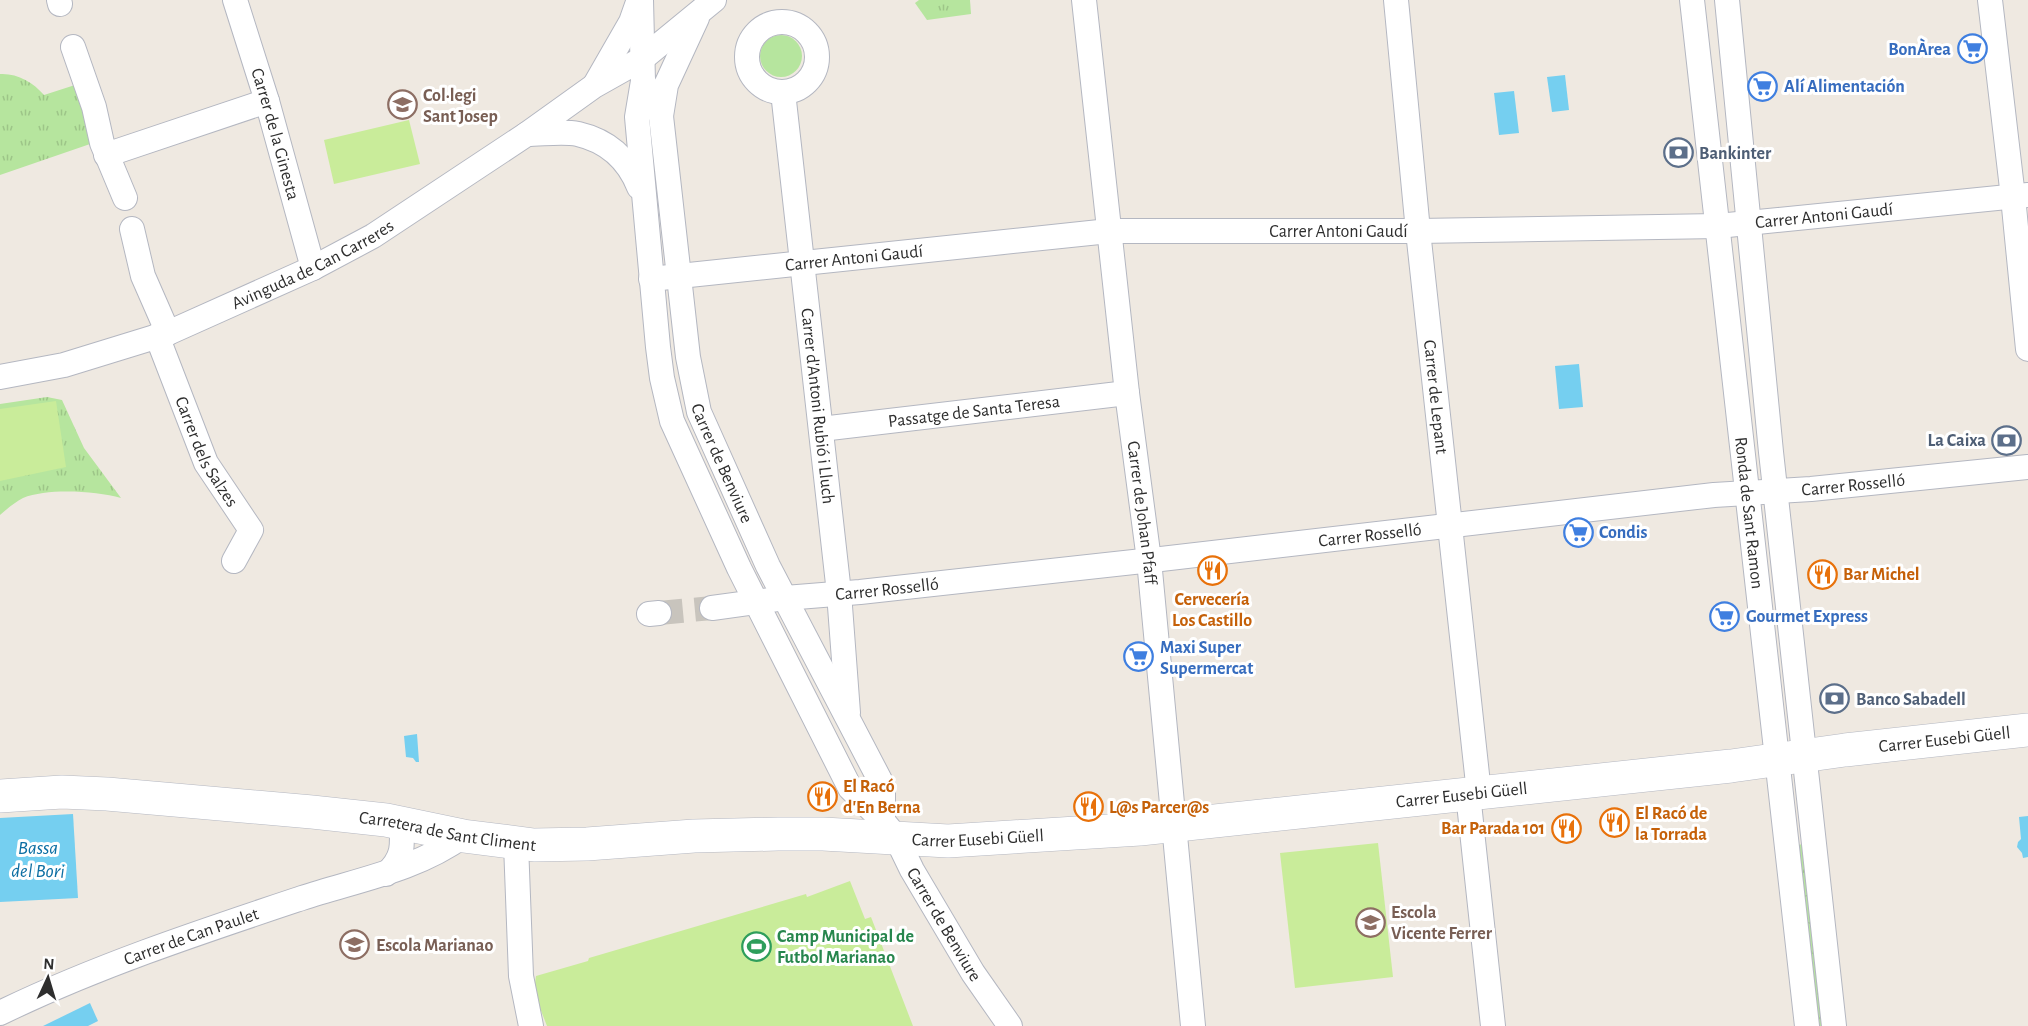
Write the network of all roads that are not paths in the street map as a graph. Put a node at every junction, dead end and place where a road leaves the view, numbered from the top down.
1 (235, 0) edge
2 (640, 0) edge
3 (1084, 0) edge
4 (1396, 0) edge
5 (1692, 0) edge
6 (1727, 0) edge
7 (1990, 0) edge
8 (707, 5) edge
9 (73, 47) dead end
10 (643, 70) junction
11 (594, 86) junction
12 (783, 92) dead end
13 (267, 101) junction
14 (661, 116) junction
15 (527, 134) junction
16 (106, 155) junction
17 (2021, 196) edge
18 (125, 198) dead end
19 (644, 198) junction
20 (1748, 223) junction
21 (1718, 226) junction
22 (132, 229) dead end
23 (1109, 231) junction
24 (1418, 231) junction
25 (803, 264) junction
26 (313, 268) junction
27 (678, 275) junction
28 (651, 279) junction
29 (163, 334) junction
30 (2028, 349) edge
31 (0, 377) edge
32 (1127, 393) junction
33 (821, 429) junction
34 (2028, 467) edge
35 (1775, 492) junction
36 (1748, 493) junction
37 (1450, 525) junction
38 (1149, 560) junction
39 (234, 561) dead end
40 (839, 593) junction
41 (786, 598) junction
42 (757, 602) junction
43 (712, 608) tunnel mouth
44 (849, 722) junction
45 (2028, 730) edge
46 (1790, 758) junction
47 (1473, 794) junction
48 (0, 795) edge
49 (402, 822) junction
50 (1173, 824) junction
51 (889, 829) junction
52 (463, 836) junction
53 (516, 844) junction
54 (386, 874) junction
55 (0, 1013) edge
56 (531, 1026) edge
57 (1010, 1026) edge
58 (1193, 1026) edge
59 (1493, 1026) edge
60 (1807, 1026) edge
61 (1834, 1026) edge

1 - 13 street, Carrer de la Ginesta
2 - 10 street
2 - 11 street, Avinguda de Can Carreres
3 - 23 street, Carrer de Johan Pfaff
4 - 24 street, Carrer de Lepant
5 - 21 street, Ronda de Sant Ramon
6 - 20 street, Ronda de Sant Ramon
7 - 17 street
8 - 10 street, Avinguda de Can Carreres
8 - 14 street, Avinguda de Can Carreres
9 - 16 street
10 - 11 street, Avinguda de Can Carreres
10 - 14 street, Carrer de Benviure
10 - 19 street, Carrer de Benviure
11 - 15 street, Avinguda de Can Carreres
12 - 25 street, Carrer d'Antoni Rubió i Lluch
13 - 16 street
13 - 26 street, Carrer de la Ginesta
14 - 27 street, Carrer de Benviure
15 - 19 street, Carrer de Benviure
15 - 26 street, Avinguda de Can Carreres
16 - 18 street
17 - 20 street, Carrer Antoni Gaudí
17 - 30 street
19 - 28 street, Carrer de Benviure
20 - 21 street, Carrer Antoni Gaudí
20 - 35 street, Ronda de Sant Ramon
21 - 24 street, Carrer Antoni Gaudí
21 - 36 street, Ronda de Sant Ramon
22 - 29 street, Carrer dels Salzes
23 - 24 street, Carrer Antoni Gaudí
23 - 25 street, Carrer Antoni Gaudí
23 - 32 street, Carrer de Johan Pfaff
24 - 37 street, Carrer de Lepant
25 - 27 street, Carrer Antoni Gaudí
25 - 33 street, Carrer d'Antoni Rubió i Lluch
26 - 29 street, Avinguda de Can Carreres
27 - 28 street, Carrer Antoni Gaudí
27 - 41 street, Carrer de Benviure
28 - 42 street, Carrer de Benviure
29 - 31 street, Avinguda de Can Carreres
29 - 39 street, Carrer dels Salzes
32 - 33 street, Passatge de Santa Teresa
32 - 38 street, Carrer de Johan Pfaff
33 - 40 street, Carrer d'Antoni Rubió i Lluch
34 - 35 street, Carrer Rosselló
35 - 36 street, Carrer Rosselló
35 - 46 street, Ronda de Sant Ramon
36 - 37 street, Carrer Rosselló
36 - 46 street, Ronda de Sant Ramon
37 - 38 street, Carrer Rosselló
37 - 47 street, Carrer de Lepant
38 - 40 street, Carrer Rosselló
38 - 50 street, Carrer de Johan Pfaff
40 - 41 street, Carrer Rosselló
40 - 44 street, Carrer d'Antoni Rubió i Lluch
41 - 42 street, Carrer Rosselló
41 - 44 street, Carrer de Benviure
42 - 43 street, Carrer Rosselló
42 - 51 street, Carrer de Benviure
44 - 51 street, Carrer de Benviure
45 - 46 street, Carrer Eusebi Güell
46 - 47 street, Carrer Eusebi Güell
46 - 60 street, Ronda de Sant Ramon
46 - 61 street, Ronda de Sant Ramon
47 - 50 street, Carrer Eusebi Güell
47 - 59 street, Carrer de Lepant
48 - 49 street, Carretera de Sant Climent
49 - 52 street, Carretera de Sant Climent
49 - 54 street
50 - 51 street, Carrer Eusebi Güell
50 - 58 street, Carrer de Johan Pfaff
51 - 53 street, Carretera de Sant Climent
51 - 57 street, Carrer de Benviure
52 - 53 street, Carretera de Sant Climent
52 - 54 street, Carrer de Can Paulet
53 - 56 street
54 - 55 street, Carrer de Can Paulet

